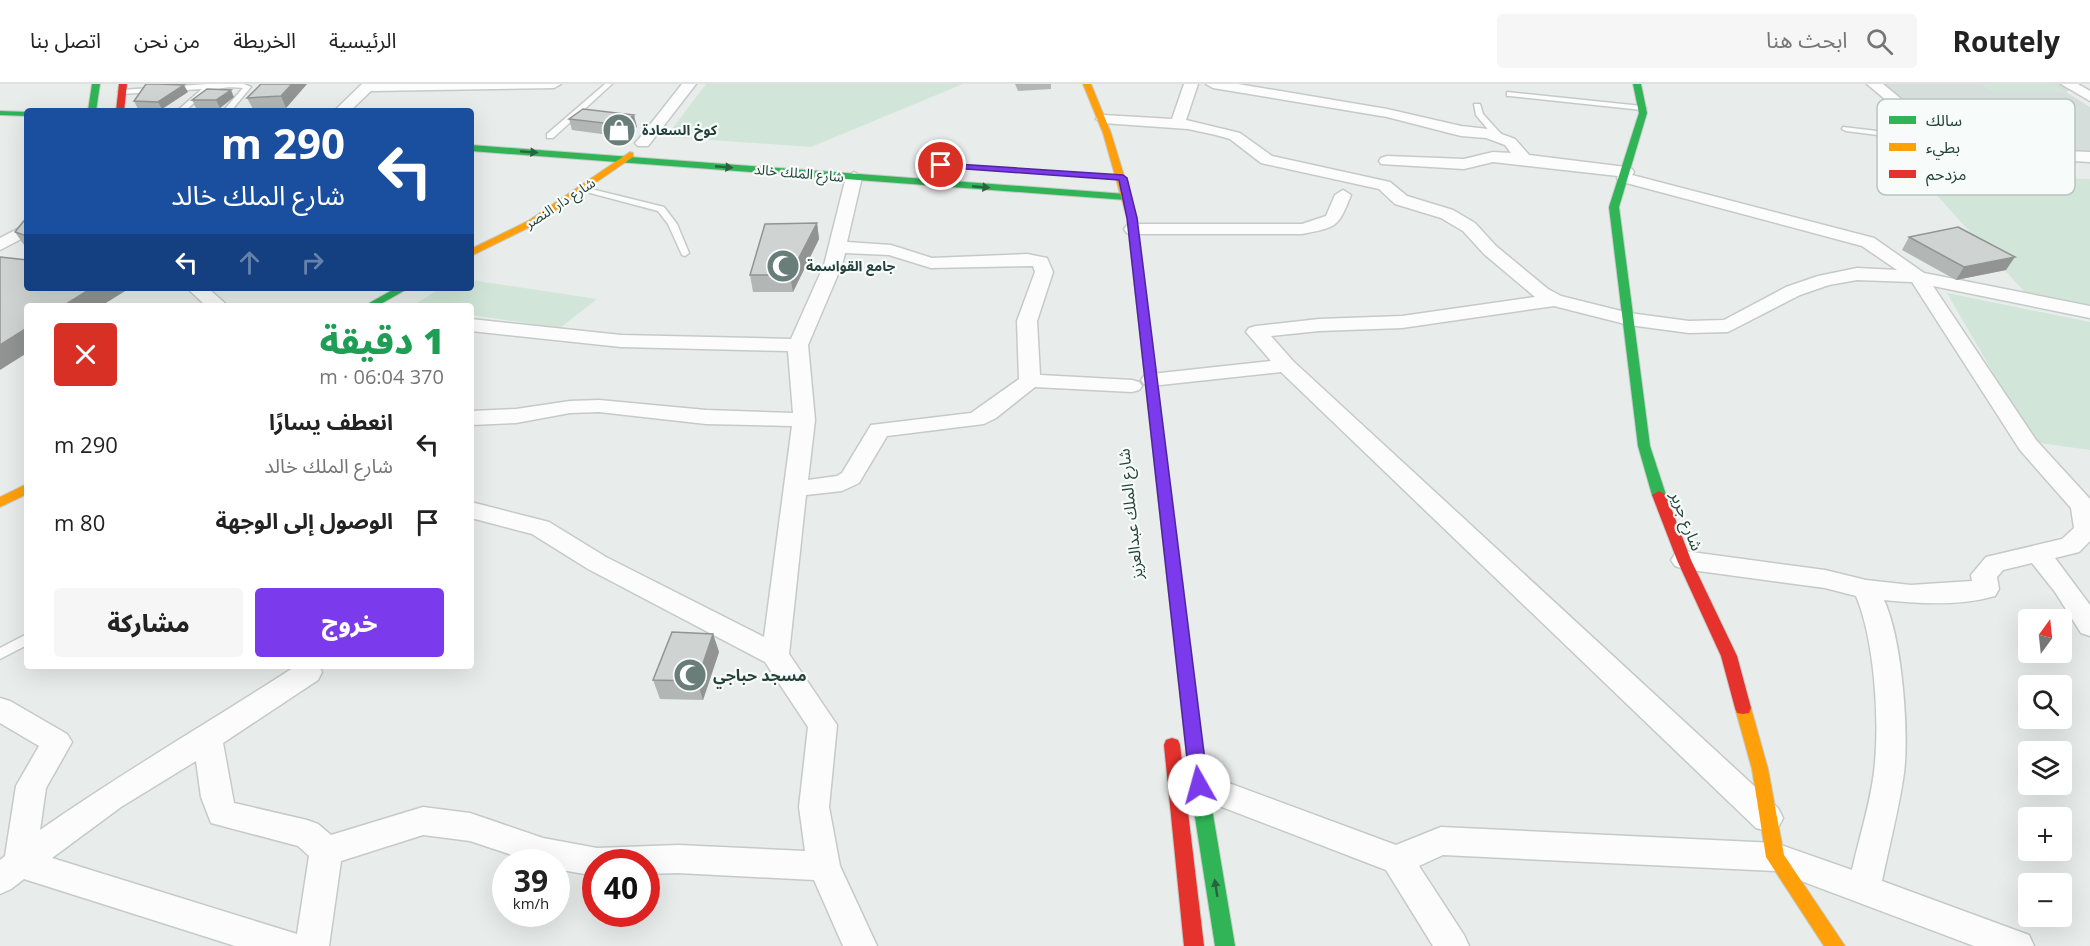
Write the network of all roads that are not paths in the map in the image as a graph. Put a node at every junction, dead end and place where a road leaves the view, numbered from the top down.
1 (96, 84) edge
2 (554, 84) edge
3 (609, 84) edge
4 (689, 84) edge
5 (1073, 84) edge
6 (1087, 84) edge
7 (1191, 84) edge
8 (1214, 84) edge
9 (1632, 84) edge
10 (1637, 84) edge
11 (1874, 84) edge
12 (2068, 84) edge
13 (209, 86) junction
14 (369, 86) edge
15 (122, 88) edge
16 (1510, 94) dead end
17 (2090, 97) edge
18 (1892, 99) edge
19 (1477, 106) dead end
20 (92, 108) edge
21 (120, 108) edge
22 (184, 108) edge
23 (230, 108) edge
24 (344, 108) edge
25 (1642, 108) junction
26 (0, 113) edge
27 (24, 114) edge
28 (1103, 119) junction
29 (1177, 125) junction
30 (1846, 129) dead end
31 (1877, 133) edge
32 (544, 136) joint
33 (1500, 137) junction
34 (573, 138) edge
35 (1094, 138) dead end
36 (619, 141) edge
37 (642, 143) junction
38 (665, 145) dead end
39 (474, 148) edge
40 (2075, 156) edge
41 (2090, 157) edge
42 (626, 159) junction
43 (1524, 159) junction
44 (1387, 161) dead end
45 (1625, 175) junction
46 (854, 177) junction
47 (1123, 178) junction
48 (582, 188) junction
49 (1343, 195) dead end
50 (1126, 197) junction
51 (1111, 203) junction
52 (1133, 229) junction
53 (24, 231) edge
54 (0, 245) edge
55 (837, 247) junction
56 (474, 252) edge
57 (685, 253) dead end
58 (1918, 277) junction
59 (200, 291) edge
60 (398, 291) edge
61 (1554, 300) junction
62 (214, 303) edge
63 (375, 303) edge
64 (2090, 312) edge
65 (1629, 319) junction
66 (474, 325) edge
67 (798, 345) junction
68 (1286, 365) junction
69 (1030, 381) junction
70 (1137, 385) junction
71 (474, 418) edge
72 (804, 420) junction
73 (24, 488) edge
74 (0, 489) edge
75 (796, 489) junction
76 (24, 490) edge
77 (0, 503) edge
78 (2086, 507) edge
79 (474, 511) edge
80 (2038, 554) junction
81 (1684, 560) junction
82 (1866, 589) junction
83 (2090, 626) edge
84 (24, 641) edge
85 (0, 654) edge
86 (775, 655) junction
87 (308, 672) dead end
88 (0, 709) edge
89 (1170, 727) dead end
90 (208, 738) junction
91 (1199, 785) junction
92 (1769, 820) junction
93 (326, 851) junction
94 (1775, 857) junction
95 (1397, 860) junction
96 (824, 866) junction
97 (10, 871) edge
98 (1864, 890) junction
99 (285, 946) edge
100 (312, 946) edge
101 (860, 946) edge
102 (1194, 946) edge
103 (1225, 946) edge
104 (1452, 946) edge
105 (1835, 946) edge
106 (2017, 946) edge

1 - 20 street
2 - 14 street
3 - 32 lane
4 - 37 street
5 - 35 street
6 - 28 street
7 - 29 street
8 - 33 street
9 - 10 street
10 - 25 street, شارع جرير
11 - 18 street
12 - 17 street
13 - 15 lane
13 - 22 lane
13 - 23 lane
14 - 24 street
15 - 21 street
16 - 25 lane
19 - 33 lane
25 - 45 street, شارع جرير
26 - 27 street
28 - 29 street
28 - 47 street
29 - 61 street
30 - 31 lane
32 - 34 street
33 - 43 street
36 - 37 street
37 - 38 street
37 - 42 street, شارع دار النصر
39 -> 42 street, شارع الملك خالد
40 - 41 street
42 -> 46 street, شارع الملك خالد
42 - 48 street, شارع دار النصر
43 - 44 street
43 - 45 street
45 - 58 street
45 - 65 street, شارع جرير
46 -> 51 street, شارع الملك خالد
46 - 55 street
47 - 50 street
47 - 51 street
48 - 56 street, شارع دار النصر
48 - 57 lane
49 - 52 street
50 - 51 street, شارع الملك خالد
50 - 52 street
52 - 70 street
53 - 54 street
55 - 67 street
55 - 69 street
58 - 64 street
58 - 65 street
58 - 78 street
59 - 62 street
60 - 63 street
61 - 65 street
61 - 68 street
65 - 81 street, شارع جرير
66 - 67 street
67 - 72 street
68 - 70 street
68 - 92 street
69 - 70 street
69 - 75 street
70 - 91 street
71 - 72 street
72 - 75 street
73 - 74 street
75 - 86 street
76 - 77 street
78 - 80 street
79 - 86 street
80 - 82 street
80 - 83 street
81 - 82 street
81 - 92 street, شارع جرير
82 - 98 street
84 - 85 lane
86 - 96 street
87 - 90 street
88 - 97 street
89 - 102 street
90 - 93 street
90 - 97 street
91 - 95 street
103 -> 91 street
92 - 94 street, شارع جرير
93 - 96 street
93 - 100 street
94 - 95 street
94 - 98 street
94 - 105 street, شارع جرير
95 - 104 street
96 - 101 street
97 - 99 street
98 - 106 street

